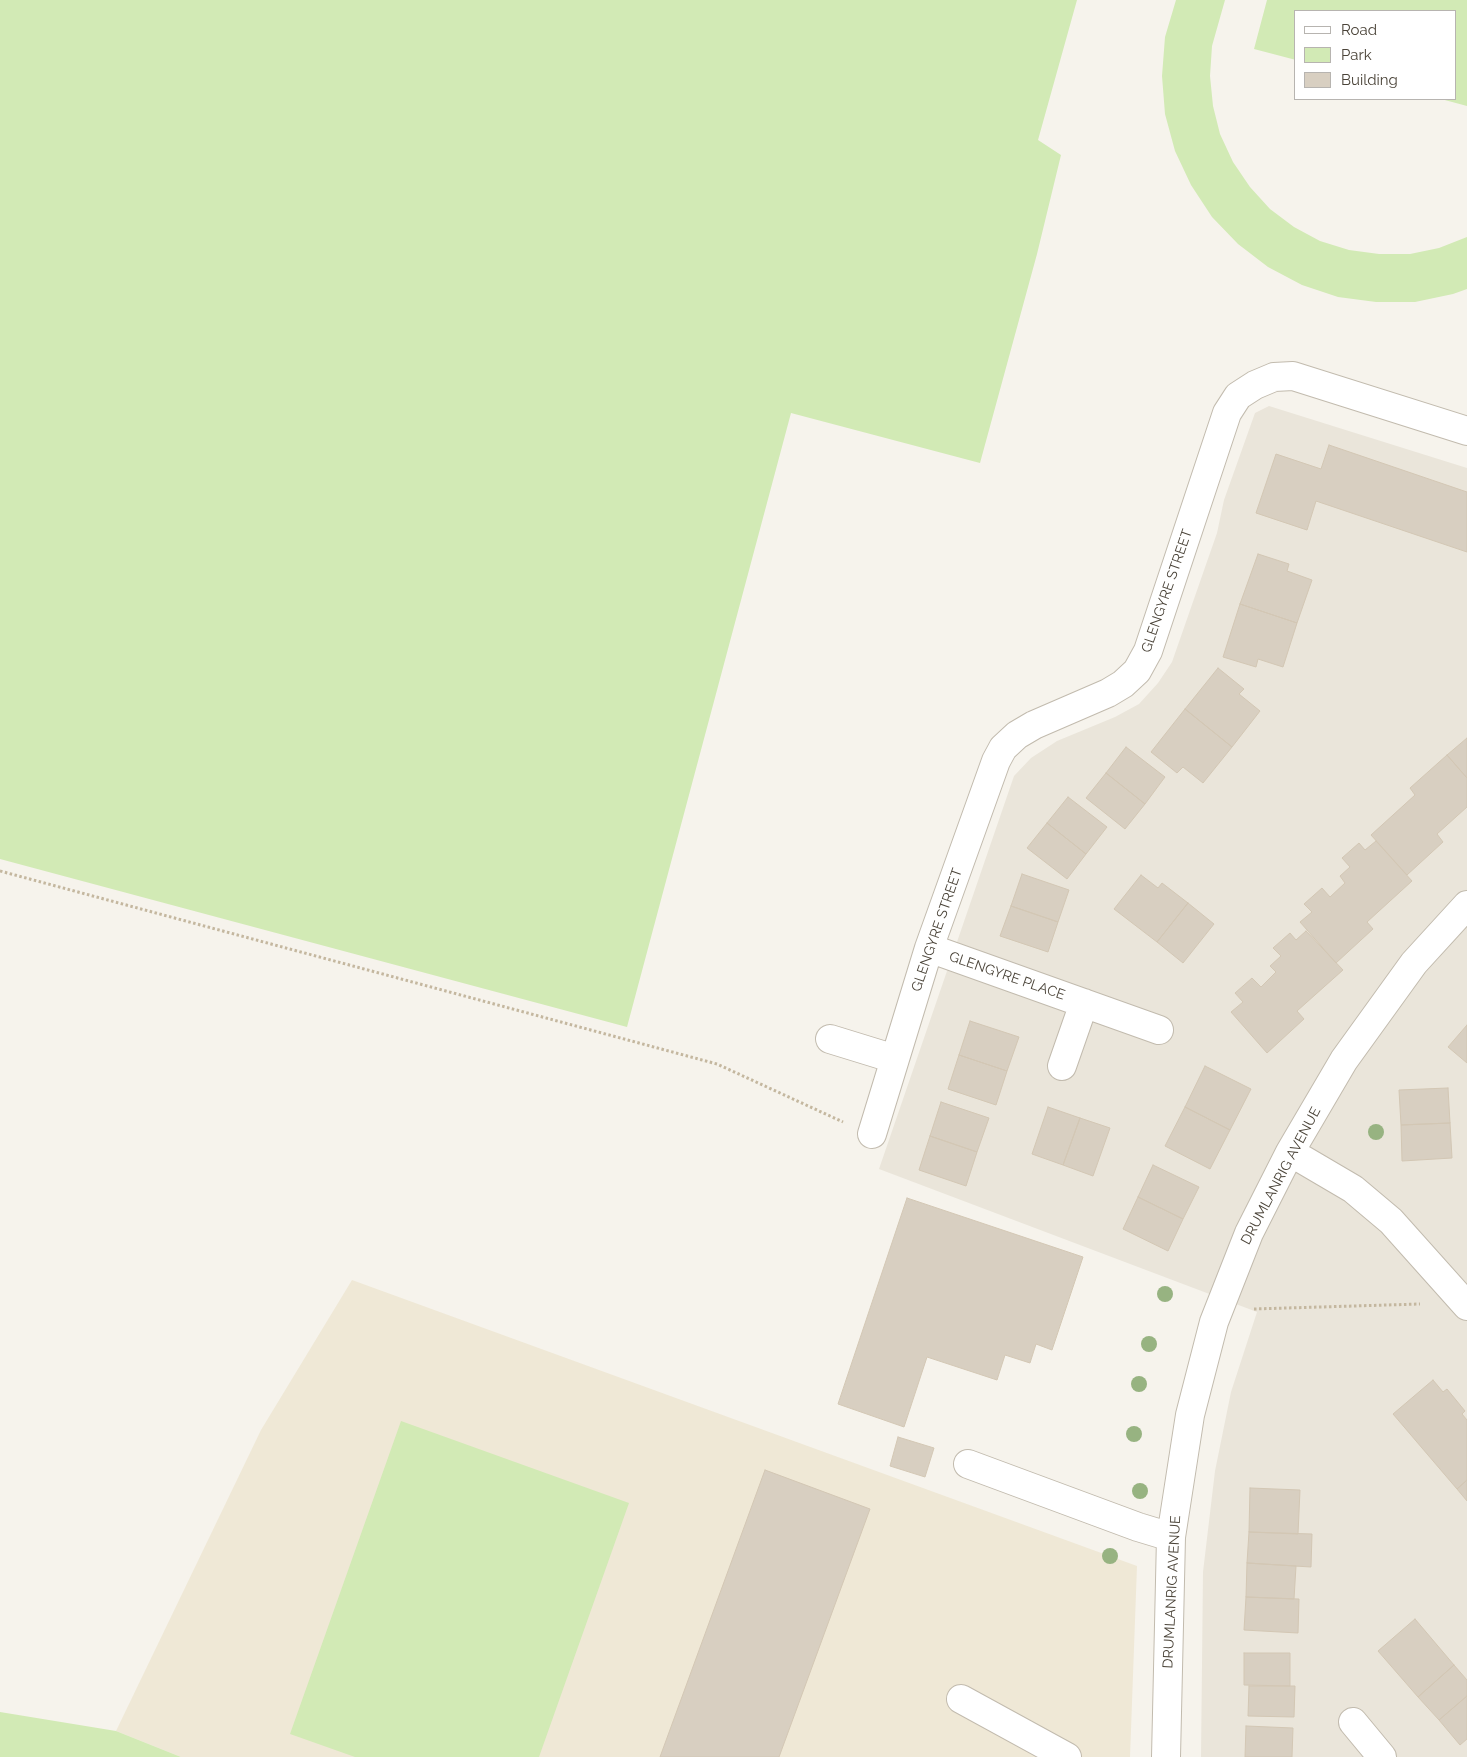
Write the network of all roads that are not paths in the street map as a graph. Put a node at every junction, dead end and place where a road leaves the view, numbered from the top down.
1 (1467, 430) edge
2 (1467, 905) edge
3 (929, 948) junction
4 (1084, 1003) junction
5 (1159, 1030) dead end
6 (830, 1039) dead end
7 (895, 1059) junction
8 (1062, 1066) dead end
9 (872, 1134) dead end
10 (1290, 1152) junction
11 (1465, 1304) edge
12 (968, 1464) dead end
13 (1171, 1537) junction
14 (962, 1699) dead end
15 (1353, 1722) dead end
16 (1067, 1757) edge
17 (1166, 1757) edge
18 (1382, 1757) edge

1 - 3 street, GLENGYRE STREET
2 - 10 street, DRUMLANRIG AVENUE
3 - 4 street, GLENGYRE PLACE
3 - 7 street, GLENGYRE STREET
4 - 5 street, GLENGYRE PLACE
4 - 8 street
6 - 7 street
7 - 9 street, GLENGYRE STREET
10 - 11 street
10 - 13 street, DRUMLANRIG AVENUE
12 - 13 street
13 - 17 street, DRUMLANRIG AVENUE
14 - 16 street
15 - 18 street

